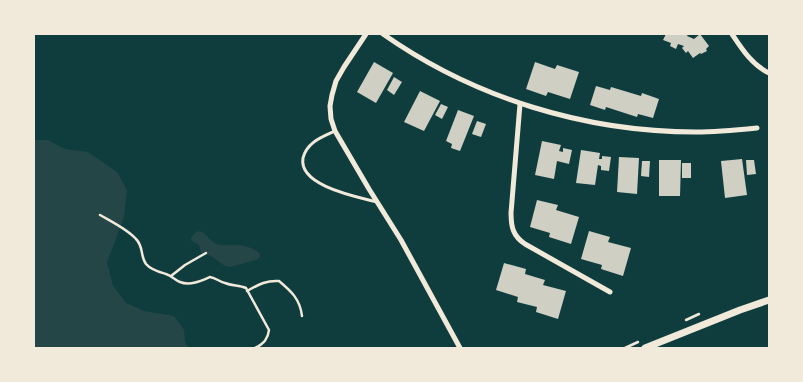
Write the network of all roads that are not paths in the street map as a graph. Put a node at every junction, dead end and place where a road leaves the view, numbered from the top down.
1 (366, 34) edge
2 (383, 34) edge
3 (732, 34) edge
4 (769, 73) edge
5 (520, 104) junction
6 (757, 128) dead end
7 (335, 132) junction
8 (378, 202) junction
9 (610, 292) dead end
10 (769, 300) edge
11 (460, 348) edge
12 (644, 348) edge

1 - 7 street
2 - 5 street
3 - 4 street
5 - 6 street
5 - 9 street
7 - 8 street
7 - 8 lane
8 - 11 street
10 - 12 street

